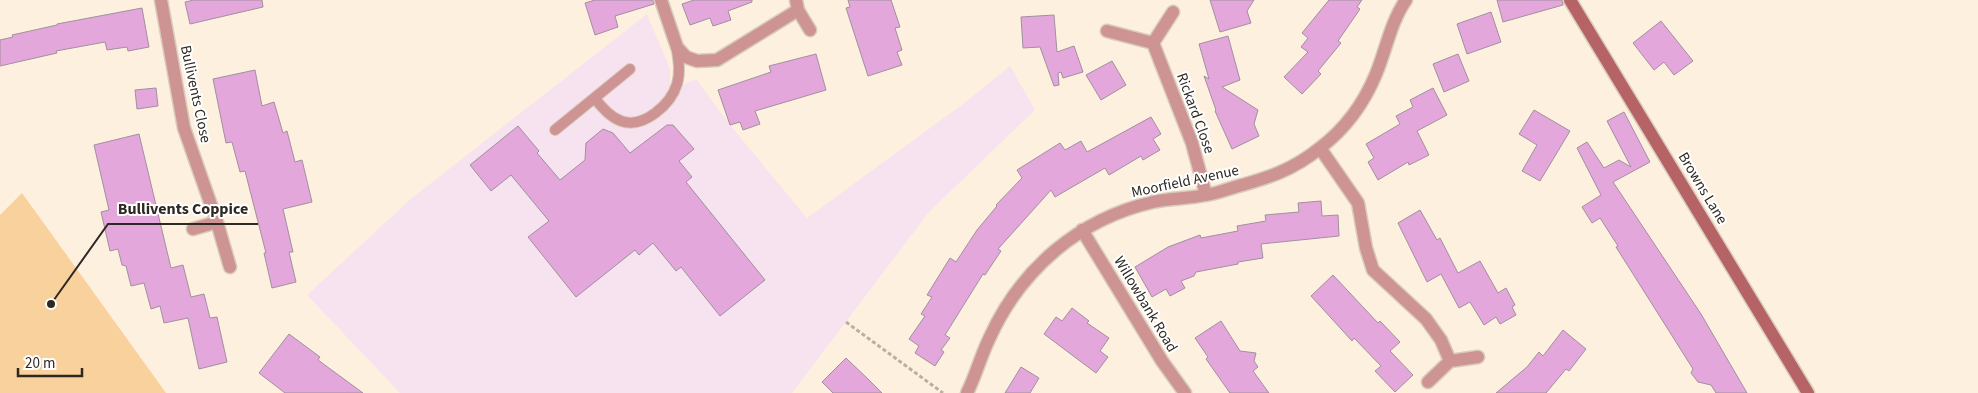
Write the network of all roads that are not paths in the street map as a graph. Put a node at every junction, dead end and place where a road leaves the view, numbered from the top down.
1 (161, 0) edge
2 (661, 0) edge
3 (1406, 0) edge
4 (1570, 0) edge
5 (797, 5) edge
6 (1172, 12) dead end
7 (810, 30) dead end
8 (1107, 31) dead end
9 (1152, 43) junction
10 (676, 45) junction
11 (630, 70) dead end
12 (595, 99) junction
13 (555, 130) dead end
14 (1320, 148) junction
15 (1206, 195) junction
16 (217, 222) junction
17 (193, 230) dead end
18 (1082, 230) junction
19 (230, 267) dead end
20 (1478, 357) dead end
21 (1450, 361) junction
22 (1428, 382) dead end
23 (966, 393) edge
24 (1185, 393) edge
25 (1808, 393) edge

1 - 16 street, Bullivents Close
2 - 10 street
3 - 14 street, Moorfield Avenue
4 - 25 street, Browns Lane
5 - 7 street
5 - 10 street
6 - 9 street
8 - 9 street
9 - 15 street, Rickard Close
10 - 12 lane
11 - 12 lane
12 - 13 lane
14 - 15 street, Moorfield Avenue
14 - 21 street
15 - 18 street, Moorfield Avenue
16 - 17 street
16 - 19 street, Bullivents Close
18 - 23 street, Moorfield Avenue
18 - 24 street, Willowbank Road
20 - 21 street
21 - 22 street

